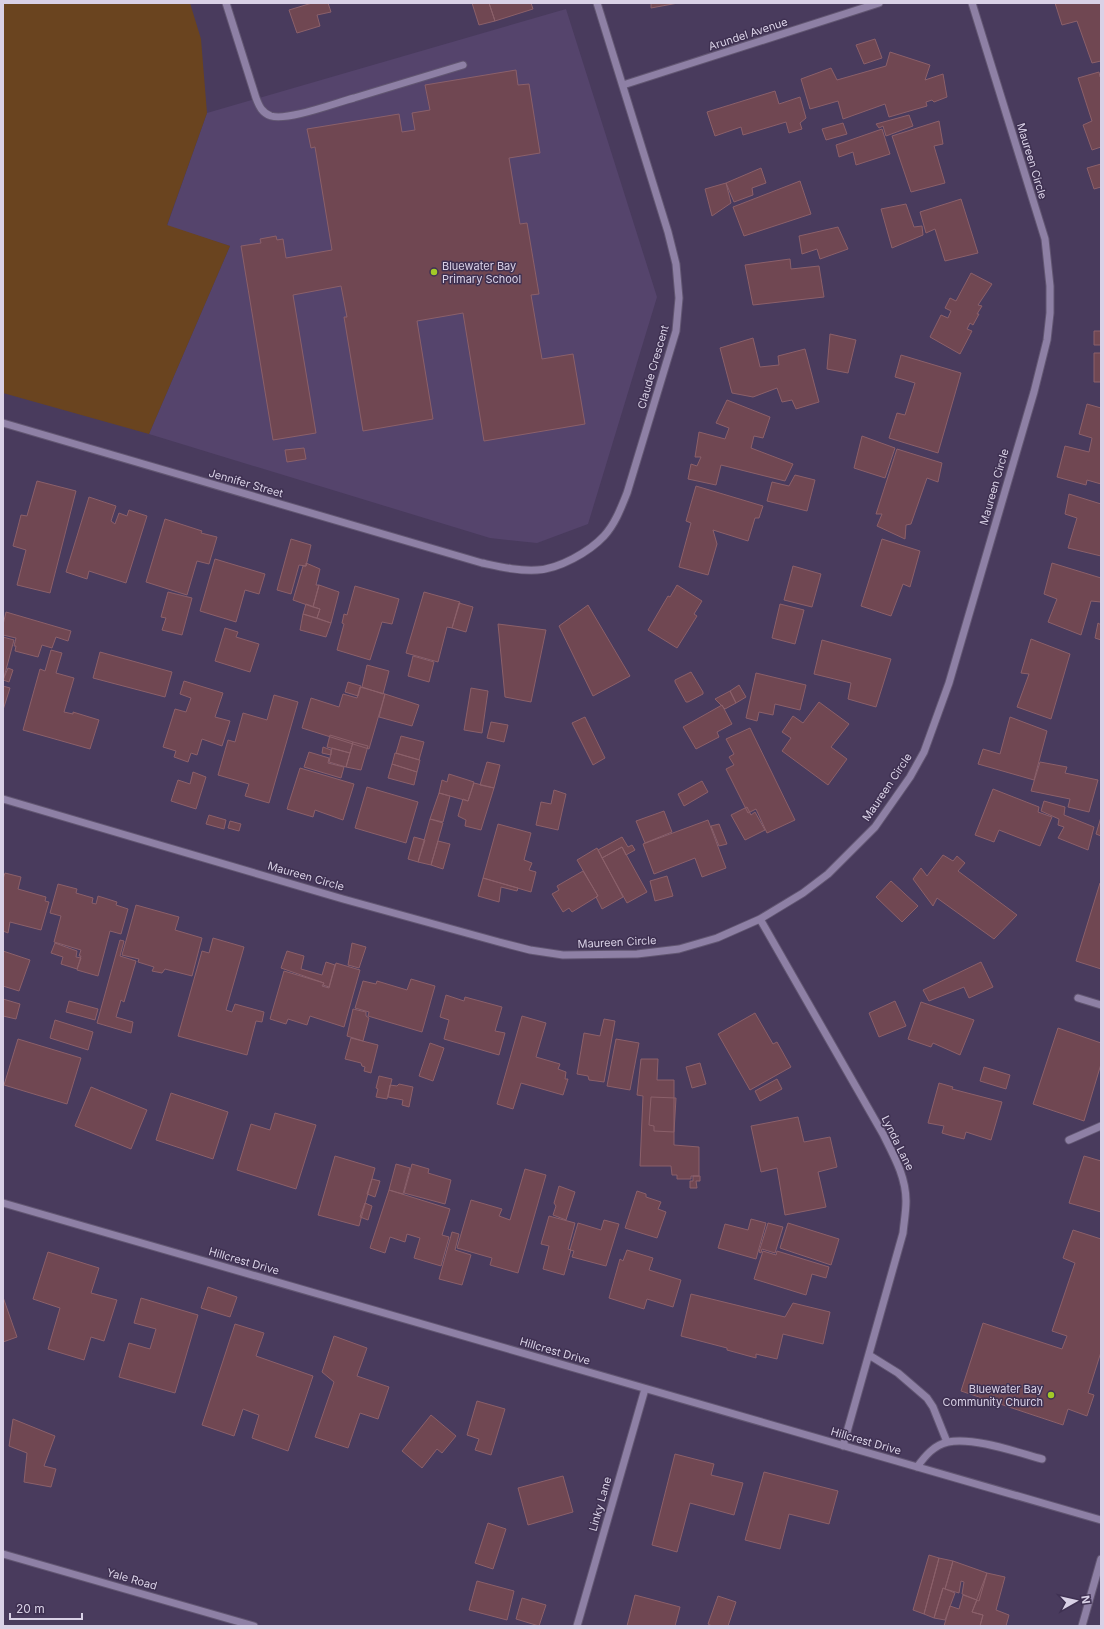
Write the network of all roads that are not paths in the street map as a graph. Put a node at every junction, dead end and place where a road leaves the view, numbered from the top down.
1 (226, 3) edge
2 (597, 3) edge
3 (879, 3) edge
4 (972, 3) edge
5 (463, 65) dead end
6 (623, 86) junction
7 (3, 424) edge
8 (482, 563) joint
9 (3, 799) edge
10 (760, 919) junction
11 (1078, 998) dead end
12 (1101, 1004) edge
13 (1101, 1126) edge
14 (1069, 1140) dead end
15 (3, 1203) edge
16 (869, 1355) junction
17 (645, 1389) junction
18 (947, 1442) junction
19 (843, 1446) junction
20 (1042, 1459) dead end
21 (918, 1467) junction
22 (1101, 1520) edge
23 (3, 1554) edge
24 (1101, 1559) edge
25 (254, 1626) edge
26 (577, 1626) edge
27 (1082, 1626) edge

1 - 5 street
2 - 6 street, Claude Crescent
3 - 6 street, Arundel Avenue
4 - 10 street, Maureen Circle
6 - 8 street, Claude Crescent
7 - 8 street, Jennifer Street
9 - 10 street, Maureen Circle
10 - 16 street, Lynda Lane
11 - 12 street
13 - 14 street
15 - 17 street, Hillcrest Drive
16 - 18 street
16 - 19 street, Lynda Lane
17 - 19 street, Hillcrest Drive
17 - 26 street, Linky Lane
18 - 20 street
18 - 21 street
19 - 21 street, Hillcrest Drive
21 - 22 street, Hillcrest Drive
23 - 25 street, Yale Road
24 - 27 street

